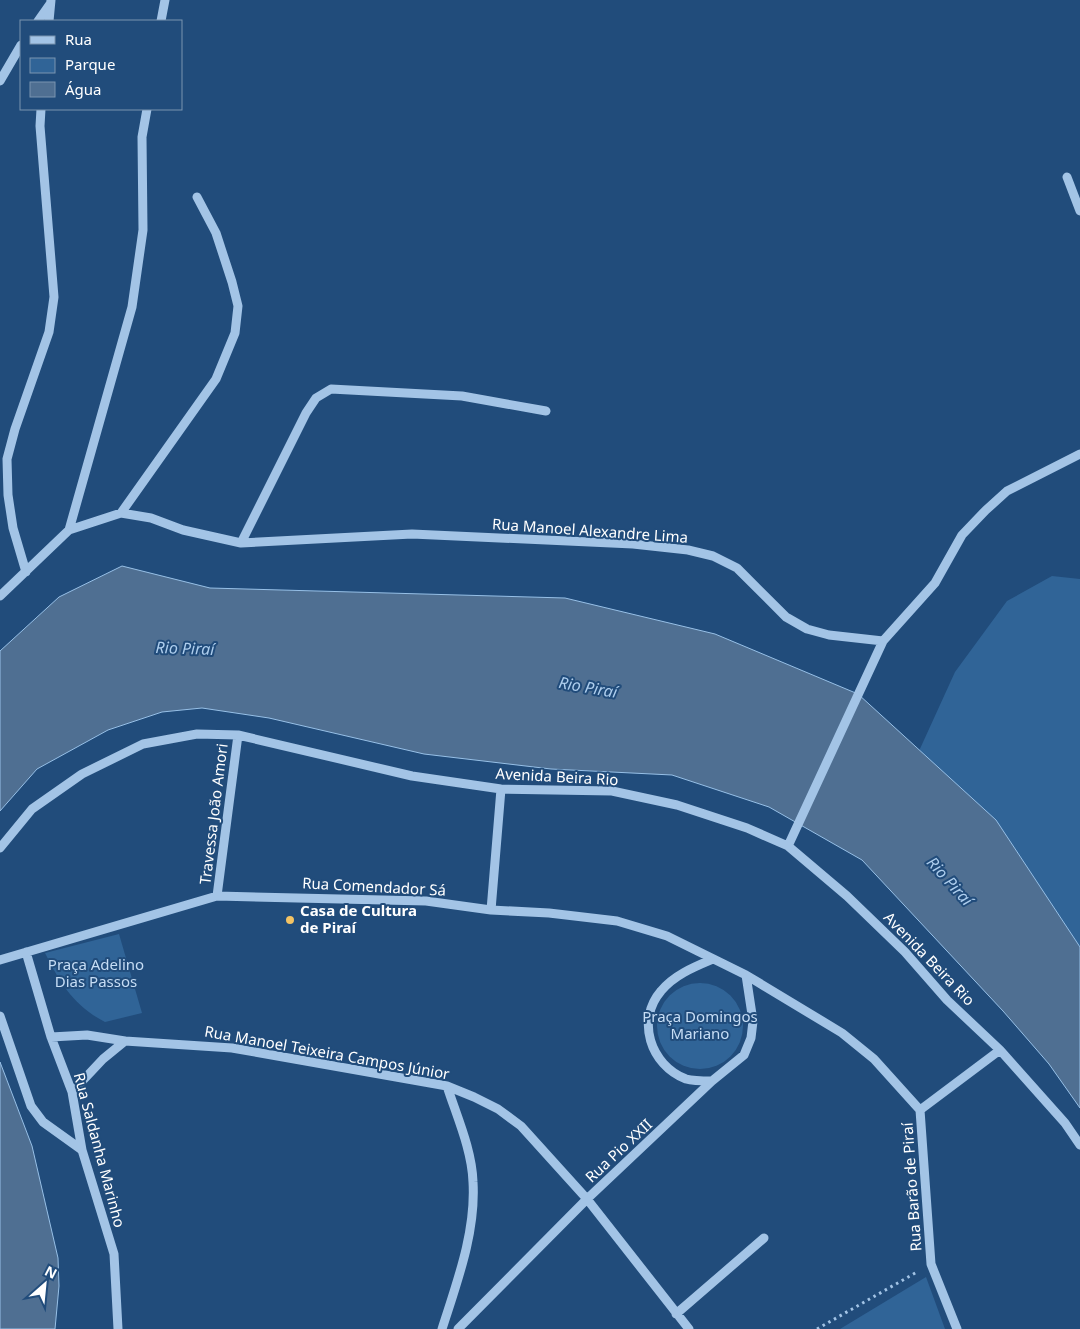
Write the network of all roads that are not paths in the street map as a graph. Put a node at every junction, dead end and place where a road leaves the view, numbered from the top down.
1 (165, 0) edge
2 (51, 2) edge
3 (39, 20) edge
4 (49, 20) edge
5 (161, 20) edge
6 (20, 47) edge
7 (0, 81) edge
8 (41, 110) edge
9 (147, 110) edge
10 (1066, 177) dead end
11 (197, 197) dead end
12 (1080, 212) edge
13 (546, 411) dead end
14 (1080, 454) edge
15 (120, 513) junction
16 (69, 530) junction
17 (241, 543) junction
18 (26, 572) junction
19 (0, 596) edge
20 (883, 641) junction
21 (238, 735) junction
22 (501, 789) junction
23 (788, 846) junction
24 (0, 848) edge
25 (217, 896) junction
26 (491, 910) junction
27 (26, 952) junction
28 (713, 959) junction
29 (0, 960) edge
30 (746, 975) junction
31 (0, 1016) edge
32 (51, 1037) junction
33 (125, 1040) junction
34 (1000, 1050) junction
35 (712, 1081) junction
36 (447, 1086) junction
37 (72, 1092) junction
38 (920, 1110) junction
39 (1080, 1145) edge
40 (82, 1150) junction
41 (588, 1199) junction
42 (764, 1238) dead end
43 (676, 1314) junction
44 (118, 1329) edge
45 (442, 1329) edge
46 (458, 1329) edge
47 (689, 1329) edge
48 (957, 1329) edge

1 - 5 street
2 - 3 street
2 - 4 street
6 - 7 street
8 - 18 street
9 - 16 street
10 - 12 street
11 - 15 street
13 - 17 street
14 - 20 street
15 - 16 street
15 - 17 street, Rua Manoel Alexandre Lima
16 - 18 street
17 - 20 street, Rua Manoel Alexandre Lima
18 - 19 street
20 - 23 street
21 - 22 street, Avenida Beira Rio
21 - 24 street, Avenida Beira Rio
21 - 25 street, Travessa João Amori
22 - 23 street, Avenida Beira Rio
22 - 26 street
23 - 34 street, Avenida Beira Rio
25 - 26 street, Rua Comendador Sá
25 - 27 street, Rua Comendador Sá
26 - 28 street, Rua Comendador Sá
27 - 29 street, Rua Comendador Sá
27 - 32 street, Rua Saldanha Marinho
28 - 30 street, Rua Comendador Sá
28 - 35 street
30 - 35 street, Rua Pio XXII
30 - 38 street, Rua Barão de Piraí
31 - 40 street
32 - 33 street, Rua Manoel Teixeira Campos Júnior
32 - 37 street, Rua Saldanha Marinho
33 - 36 street, Rua Manoel Teixeira Campos Júnior
33 - 37 street
34 - 38 street
34 - 39 street, Avenida Beira Rio
35 - 41 street, Rua Pio XXII
36 - 41 street, Rua Manoel Teixeira Campos Júnior
36 - 45 street
37 - 40 street, Rua Saldanha Marinho
38 - 48 street, Rua Barão de Piraí
40 - 44 street, Rua Saldanha Marinho
41 - 43 street, Rua Manoel Teixeira Campos Júnior
41 - 46 street, Rua Pio XXII
42 - 43 street
43 - 47 street, Rua Manoel Teixeira Campos Júnior

